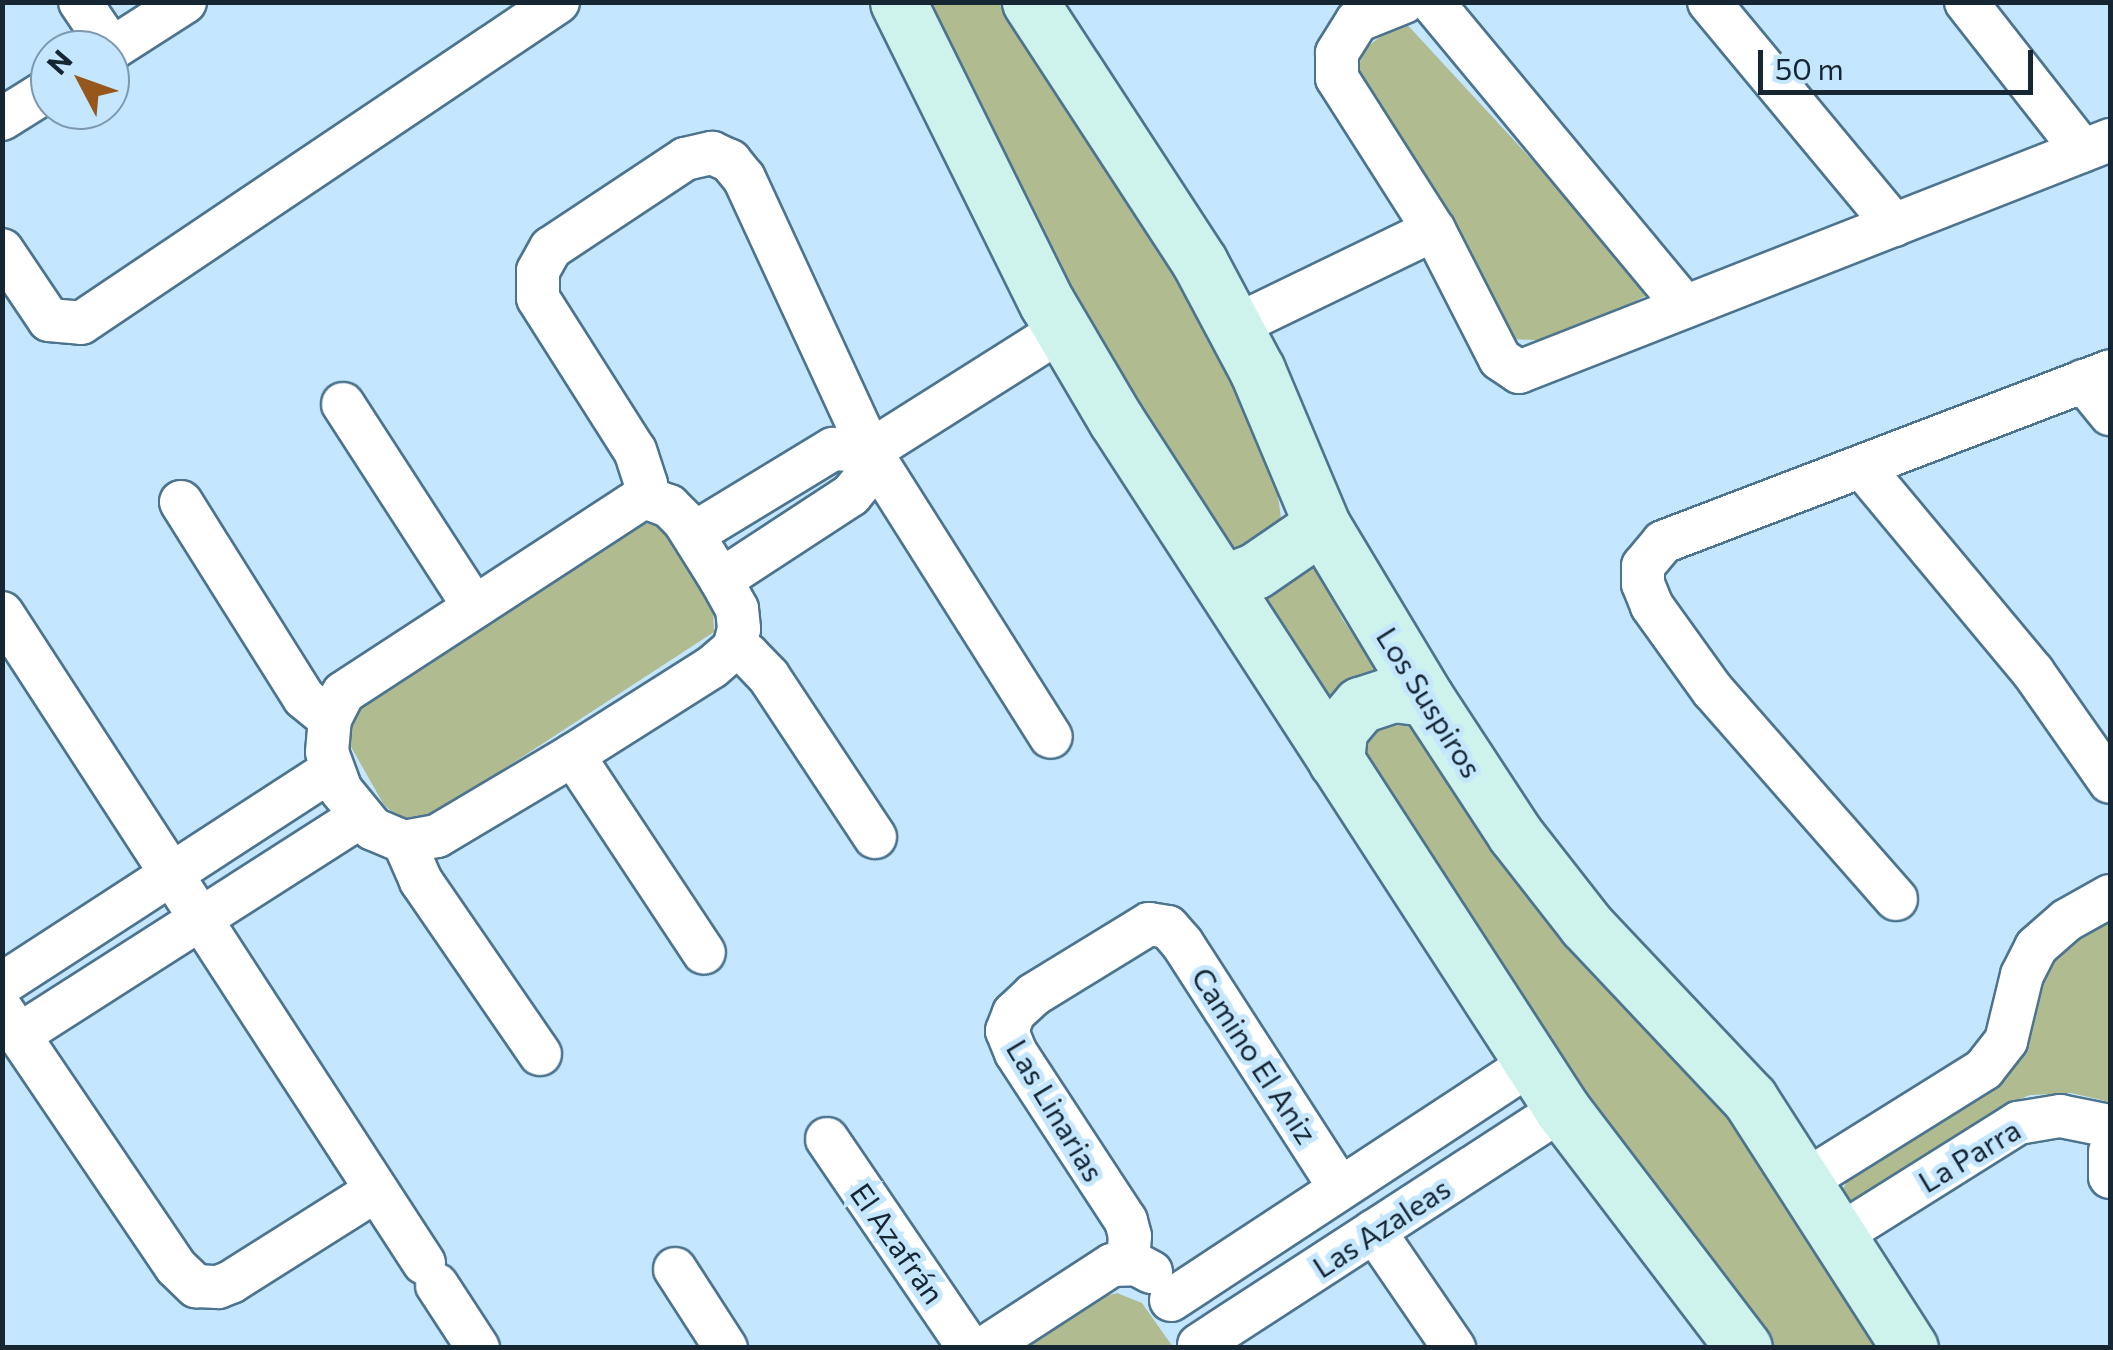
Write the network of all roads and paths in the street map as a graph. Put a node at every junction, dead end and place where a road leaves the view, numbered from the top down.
1 (80, 2) edge
2 (185, 2) edge
3 (558, 2) edge
4 (898, 2) edge
5 (1030, 2) edge
6 (1404, 2) edge
7 (1432, 2) edge
8 (1709, 2) edge
9 (1966, 2) edge
10 (98, 30) edge
11 (130, 38) edge
12 (30, 102) edge
13 (2, 119) edge
14 (2097, 146) edge
15 (1894, 225) junction
16 (1434, 230) junction
17 (2, 250) edge
18 (1684, 307) junction
19 (1236, 326) junction
20 (1063, 329) junction
21 (2097, 376) edge
22 (342, 404) dead end
23 (2110, 414) edge
24 (870, 451) junction
25 (1862, 468) junction
26 (644, 497) junction
27 (180, 502) dead end
28 (1322, 525) junction
29 (693, 534) junction
30 (721, 580) junction
31 (1223, 583) junction
32 (473, 605) junction
33 (2, 613) edge
34 (734, 648) junction
35 (1426, 698) junction
36 (330, 719) junction
37 (1052, 737) dead end
38 (573, 756) junction
39 (1336, 761) junction
40 (331, 770) junction
41 (2110, 782) edge
42 (360, 818) junction
43 (875, 837) dead end
44 (404, 842) junction
45 (171, 875) junction
46 (2110, 896) edge
47 (1896, 899) dead end
48 (199, 919) junction
49 (1168, 927) joint
50 (704, 952) dead end
51 (2, 984) edge
52 (11, 1022) edge
53 (540, 1054) dead end
54 (1532, 1064) junction
55 (1562, 1109) junction
56 (2110, 1126) edge
57 (827, 1139) dead end
58 (2110, 1152) edge
59 (2110, 1177) edge
60 (1805, 1181) junction
61 (1339, 1187) junction
62 (375, 1190) junction
63 (1374, 1231) junction
64 (1838, 1236) junction
65 (1128, 1263) junction
66 (675, 1269) dead end
67 (1171, 1300) junction
68 (1200, 1346) edge
69 (478, 1348) edge
70 (726, 1348) edge
71 (969, 1348) edge
72 (984, 1348) edge
73 (1454, 1348) edge
74 (1744, 1348) edge
75 (1910, 1348) edge

1 - 10 street
2 - 11 street
3 - 17 street
4 - 20 street
5 - 19 street, Los Suspiros
6 - 16 street
7 - 18 street
8 - 15 street
9 - 14 street
12 - 13 street
14 - 15 street
15 - 18 street
16 - 18 street
16 - 19 street
19 - 28 street, Los Suspiros
20 - 24 street
20 - 31 street
21 - 23 street
21 - 25 street
22 - 32 street
24 - 26 street
24 - 29 street
24 - 30 street
24 - 37 street
25 - 41 street
25 - 47 street
26 - 29 street
26 - 32 street
27 - 36 street
28 - 31 street
28 - 35 street, Los Suspiros
29 - 30 street
30 - 34 street
31 - 39 street
32 - 36 street
33 - 45 street
34 - 38 street
34 - 43 street
35 - 39 street
35 - 60 street, Los Suspiros
36 - 40 street
38 - 44 street
38 - 50 street
39 - 54 street
40 - 42 street
40 - 45 street
42 - 44 street
42 - 48 street
44 - 53 street
45 - 48 street
45 - 51 street
46 - 60 street
48 - 52 street
48 - 62 street
49 - 61 street, Camino El Aniz
49 - 65 street, Las Linarias
52 - 62 street
54 - 55 street
54 - 61 street, Las Azaleas
55 - 63 street, Las Azaleas
55 - 74 street
56 - 64 street, La Parra
57 - 71 street, El Azafrán
58 - 59 street
60 - 64 street, Los Suspiros
61 - 67 street, Las Azaleas
62 - 69 street
63 - 68 street, Las Azaleas
63 - 73 street
64 - 75 street, Los Suspiros
65 - 67 street
65 - 72 street
66 - 70 street
67 - 68 street

